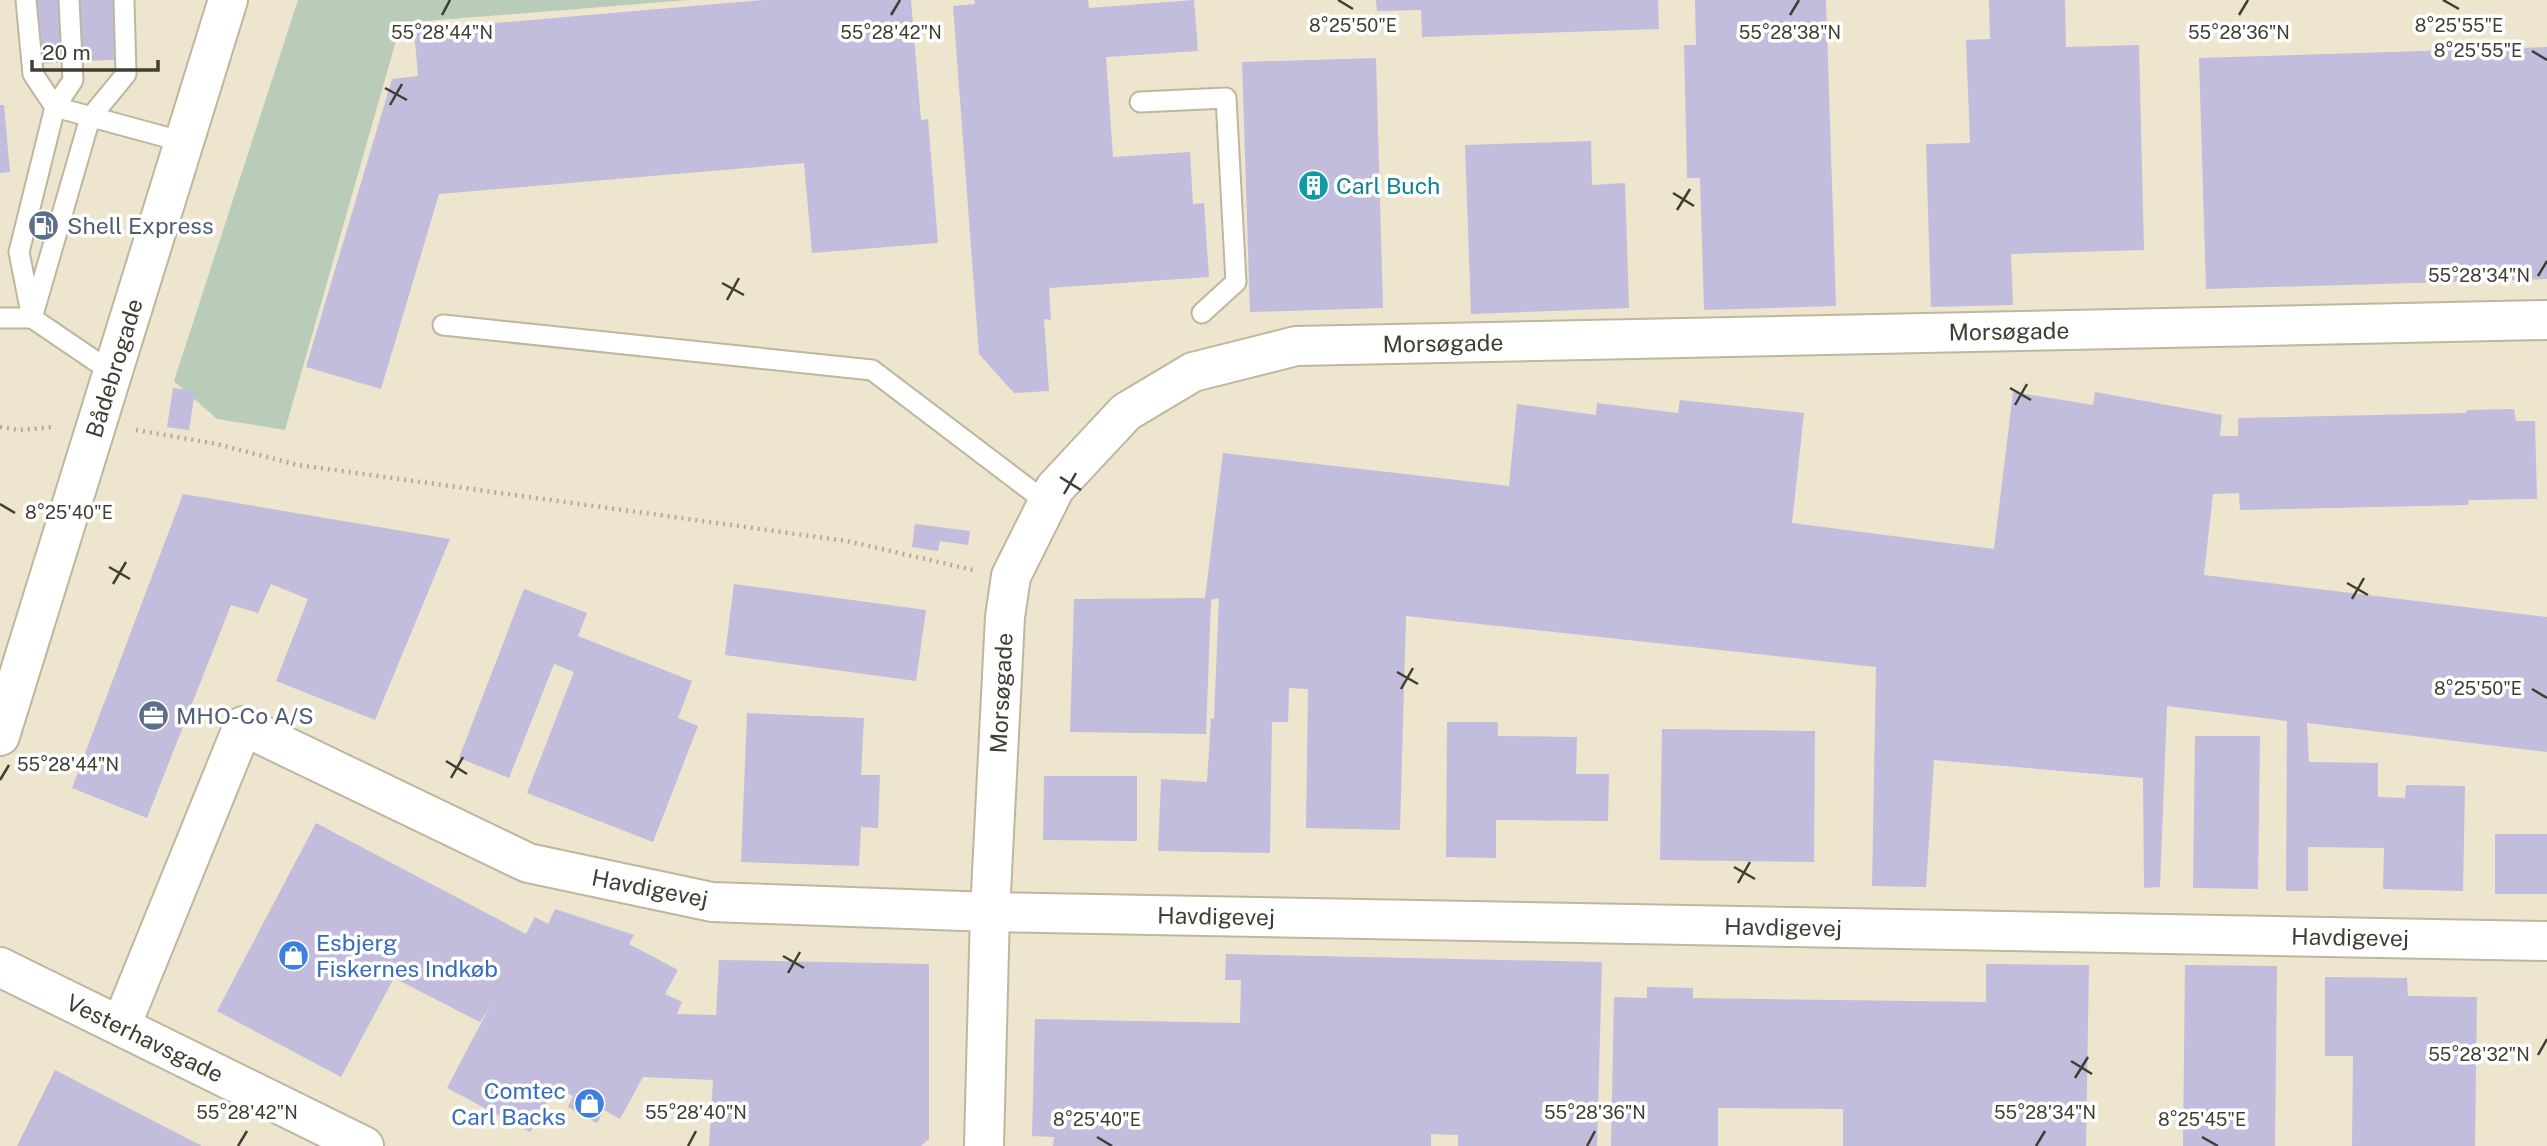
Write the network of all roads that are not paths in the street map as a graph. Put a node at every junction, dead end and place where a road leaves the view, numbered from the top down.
1 (26, 0) edge
2 (69, 0) edge
3 (124, 0) edge
4 (228, 0) edge
5 (1140, 102) dead end
6 (55, 107) junction
7 (90, 118) junction
8 (184, 142) junction
9 (1202, 313) dead end
10 (32, 317) junction
11 (0, 318) edge
12 (2547, 320) edge
13 (443, 325) dead end
14 (113, 373) junction
15 (1046, 502) junction
16 (0, 736) edge
17 (990, 912) junction
18 (2547, 941) edge
19 (0, 967) edge
20 (121, 1026) junction
21 (364, 1146) edge
22 (984, 1146) edge

1 - 6 lane
2 - 6 lane
3 - 7 lane
4 - 8 street, Bådebrogade
5 - 9 lane
6 - 7 lane
6 - 10 lane
7 - 8 lane
7 - 10 lane
8 - 14 street, Bådebrogade
10 - 11 lane
10 - 14 lane
12 - 15 street, Morsøgade
13 - 15 lane
14 - 16 street, Bådebrogade
15 - 17 street, Morsøgade
17 - 18 street, Havdigevej
17 - 20 street, Havdigevej
17 - 22 street, Morsøgade
19 - 20 street, Vesterhavsgade
20 - 21 street, Vesterhavsgade

